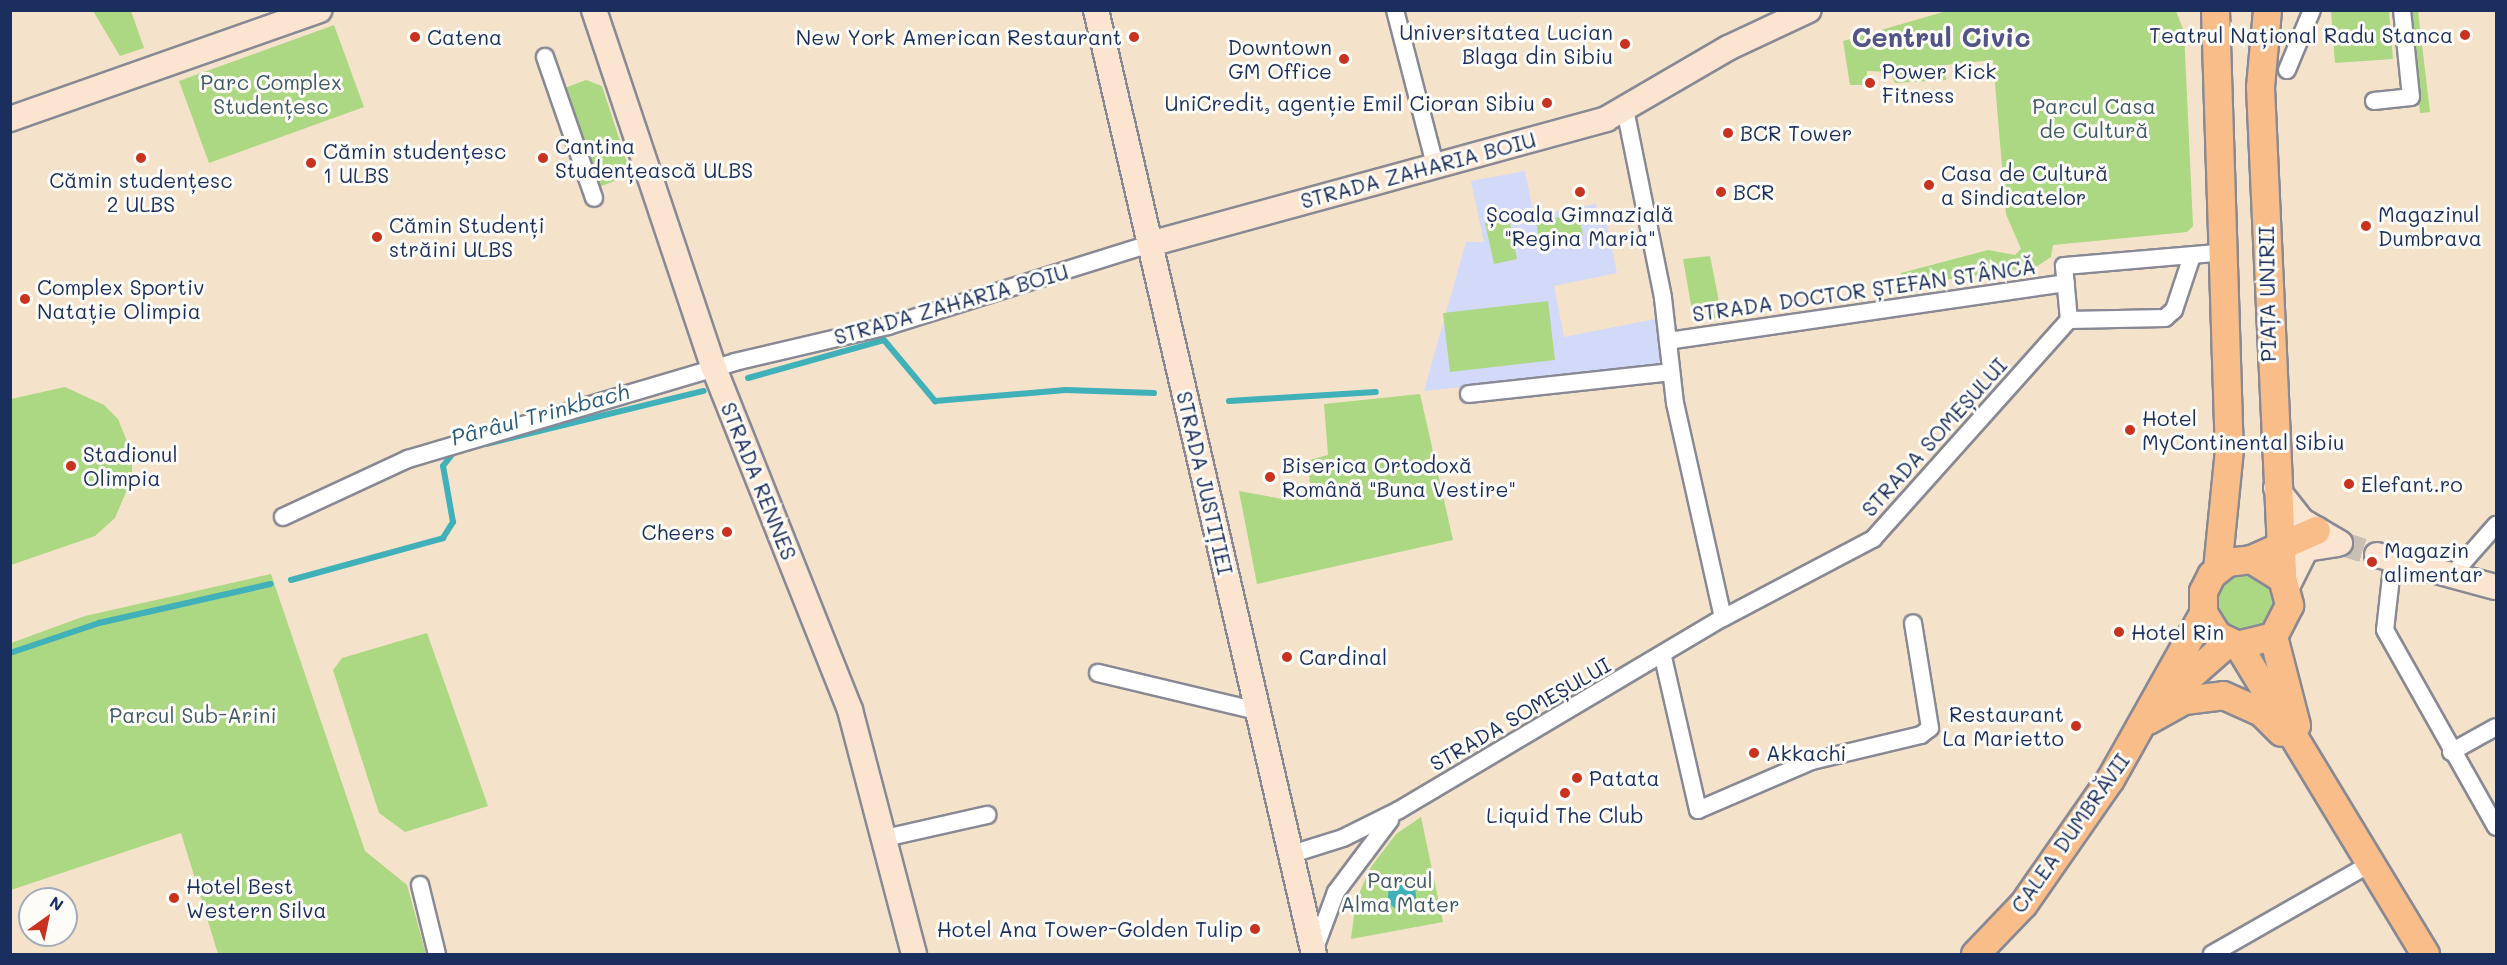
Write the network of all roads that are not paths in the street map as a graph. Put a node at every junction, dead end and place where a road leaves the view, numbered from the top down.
1 (319, 10) edge
2 (594, 10) edge
3 (1096, 10) edge
4 (1395, 10) edge
5 (1809, 10) edge
6 (2216, 10) edge
7 (2267, 10) edge
8 (2312, 10) edge
9 (2402, 10) edge
10 (545, 57) dead end
11 (2287, 70) dead end
12 (2374, 101) dead end
13 (1625, 109) junction
14 (10, 119) edge
15 (1436, 165) junction
16 (594, 198) dead end
17 (1149, 244) junction
18 (2226, 252) junction
19 (2192, 256) junction
20 (2066, 283) junction
21 (2069, 320) junction
22 (1668, 340) junction
23 (714, 368) junction
24 (1671, 372) junction
25 (1469, 394) dead end
26 (2276, 488) junction
27 (283, 517) dead end
28 (2496, 525) edge
29 (2316, 530) junction
30 (2279, 544) junction
31 (2385, 557) joint
32 (2251, 559) junction
33 (2217, 569) junction
34 (2452, 575) junction
35 (2284, 583) junction
36 (2496, 587) edge
37 (2203, 613) junction
38 (1723, 618) junction
39 (1913, 623) dead end
40 (2274, 636) junction
41 (2233, 644) junction
42 (1663, 657) junction
43 (1098, 673) dead end
44 (1258, 711) junction
45 (2150, 713) junction
46 (2496, 727) edge
47 (2451, 752) junction
48 (2304, 755) junction
49 (1399, 810) junction
50 (987, 815) dead end
51 (2496, 827) edge
52 (885, 838) junction
53 (1292, 854) junction
54 (2370, 864) junction
55 (420, 885) dead end
56 (1985, 951) edge
57 (2219, 951) edge
58 (437, 954) edge
59 (914, 954) edge
60 (1314, 954) edge
61 (2425, 954) edge

1 - 14 street
2 - 23 street, STRADA RENNES
3 - 17 street, STRADA JUSTIȚIEI
4 - 15 street
5 - 13 street, STRADA ZAHARIA BOIU
6 - 18 main road, PIAȚA UNIRII
7 - 26 main road, PIAȚA UNIRII
8 - 11 street
9 - 12 street
10 - 16 street
13 - 15 street, STRADA ZAHARIA BOIU
13 - 22 street, STRADA DOCTOR ȘTEFAN STÂNCĂ
15 - 17 street, STRADA ZAHARIA BOIU
17 - 23 street, STRADA ZAHARIA BOIU
17 - 44 street, STRADA JUSTIȚIEI
18 - 19 street
18 - 33 main road, PIAȚA UNIRII
19 - 20 street
19 - 21 street
20 - 21 street
20 - 22 street, STRADA DOCTOR ȘTEFAN STÂNCĂ
21 - 38 street, STRADA SOMEȘULUI
22 - 24 street, STRADA DOCTOR ȘTEFAN STÂNCĂ
23 - 27 street, STRADA ZAHARIA BOIU
23 - 52 street, STRADA RENNES
24 - 25 street
24 - 38 street, STRADA DOCTOR ȘTEFAN STÂNCĂ
26 - 29 street
26 - 30 main road, PIAȚA UNIRII
28 - 34 street
29 - 30 main road
29 - 35 street
30 - 32 main road
30 - 35 main road, PIAȚA UNIRII
31 - 34 street
31 - 47 street
32 - 33 main road
32 - 35 main road
33 - 37 main road
34 - 36 street
35 - 40 main road
37 - 41 main road
37 - 45 main road, CALEA DUMBRĂVII
38 - 42 street, STRADA SOMEȘULUI
39 - 42 street
40 - 41 main road
40 - 48 main road
41 - 45 main road, CALEA DUMBRĂVII
41 - 48 main road
42 - 49 street, STRADA SOMEȘULUI
43 - 44 street
44 - 53 street, STRADA JUSTIȚIEI
45 - 48 main road
45 - 56 main road, CALEA DUMBRĂVII
46 - 47 street
47 - 51 street
48 - 54 main road
49 - 53 street, STRADA SOMEȘULUI
49 - 60 street, STRADA SOMEȘULUI
50 - 52 street
52 - 59 street, STRADA RENNES
53 - 60 street, STRADA JUSTIȚIEI
54 - 57 street
54 - 61 main road
55 - 58 street

